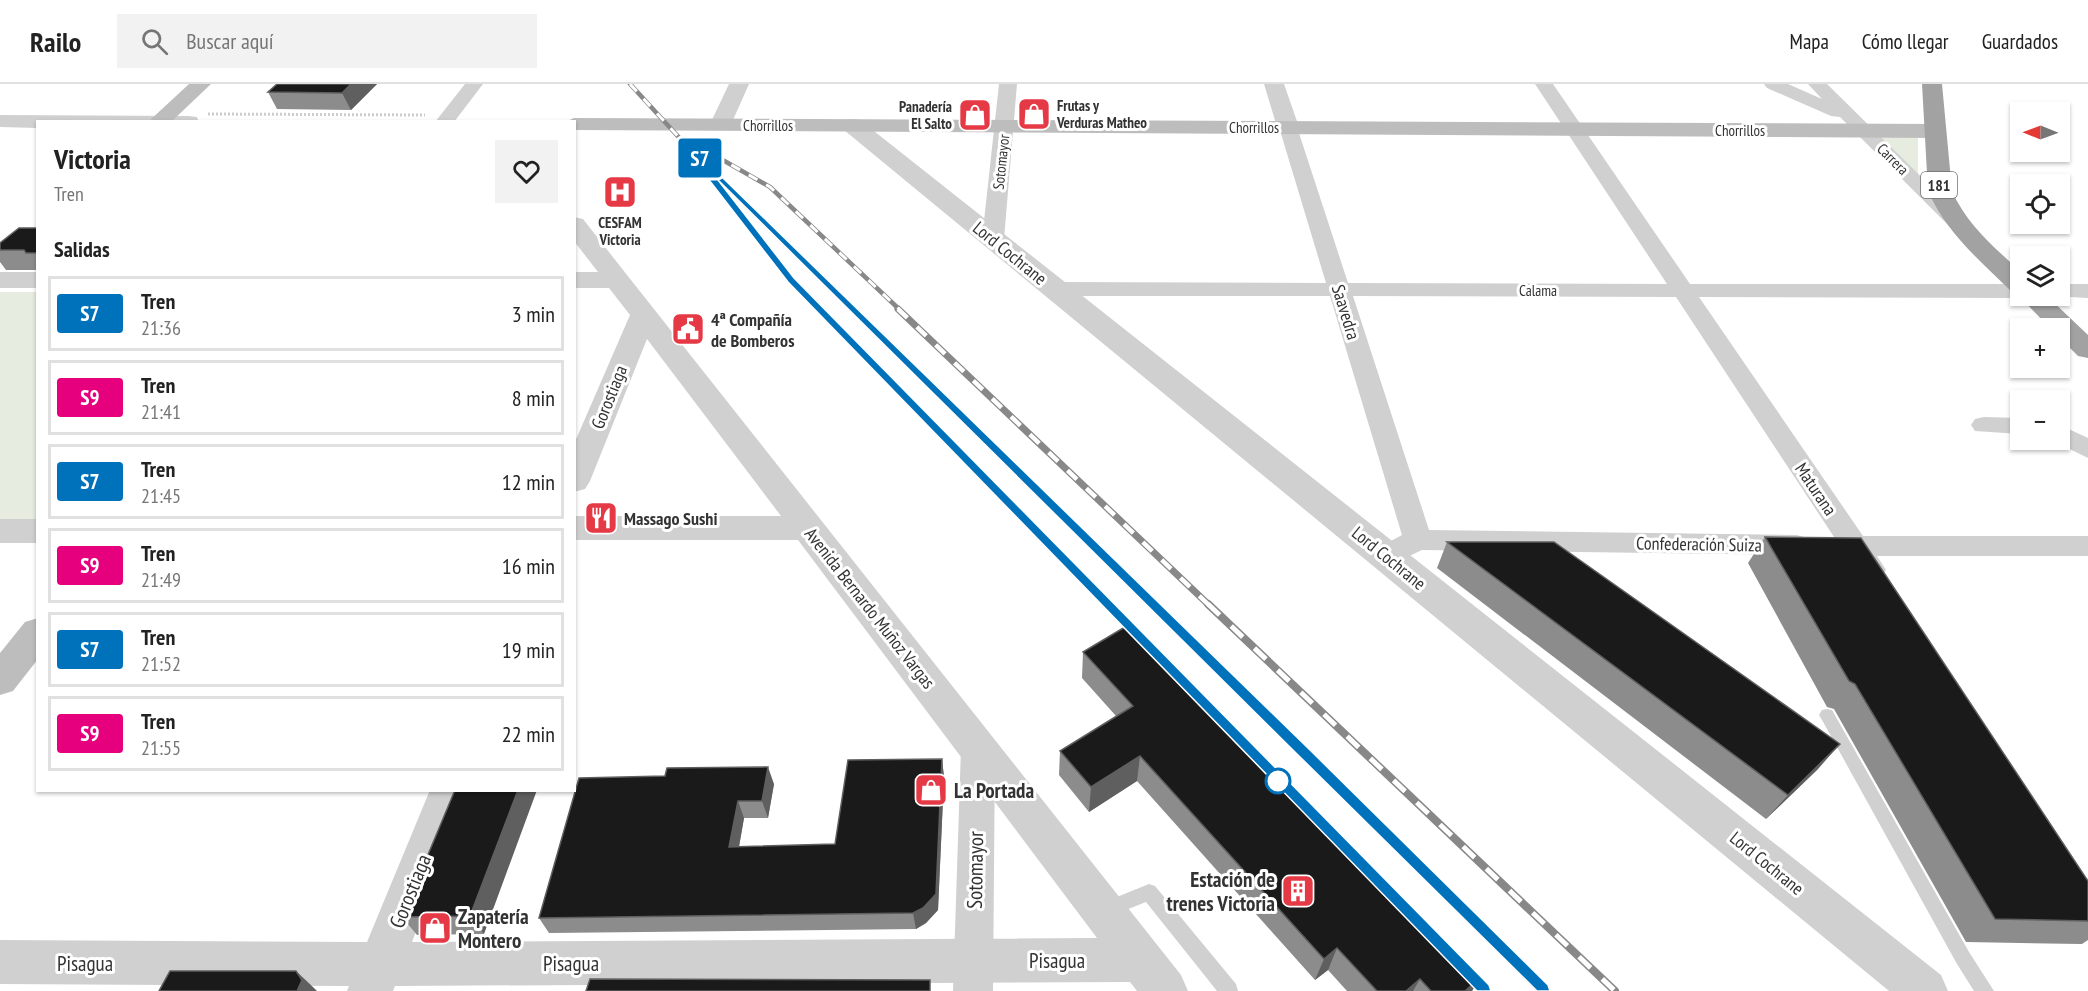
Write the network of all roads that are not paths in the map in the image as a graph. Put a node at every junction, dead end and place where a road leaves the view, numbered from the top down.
1 (201, 84) edge
2 (474, 84) edge
3 (739, 84) edge
4 (1008, 84) edge
5 (1274, 84) edge
6 (1544, 84) edge
7 (1773, 84) edge
8 (1817, 84) edge
9 (1932, 84) edge
10 (447, 118) edge
11 (161, 119) edge
12 (80, 120) edge
13 (0, 121) edge
14 (36, 121) edge
15 (576, 123) edge
16 (721, 124) junction
17 (852, 125) junction
18 (1858, 125) junction
19 (1005, 126) junction
20 (1288, 128) junction
21 (1575, 129) junction
22 (1934, 131) junction
23 (576, 227) edge
24 (1965, 231) junction
25 (993, 239) junction
26 (2010, 275) edge
27 (0, 280) edge
28 (36, 280) edge
29 (576, 280) edge
30 (618, 280) junction
31 (1055, 289) junction
32 (1339, 289) junction
33 (1683, 290) junction
34 (2010, 291) edge
35 (2070, 291) edge
36 (2088, 291) edge
37 (2042, 306) edge
38 (644, 314) junction
39 (2088, 350) edge
40 (1984, 425) dead end
41 (2010, 426) edge
42 (2070, 439) edge
43 (2088, 449) edge
44 (576, 476) edge
45 (576, 528) edge
46 (808, 528) junction
47 (0, 531) edge
48 (36, 531) edge
49 (1418, 540) junction
50 (1854, 546) junction
51 (2088, 546) edge
52 (1386, 556) junction
53 (1888, 596) edge
54 (36, 635) edge
55 (0, 680) edge
56 (1827, 715) dead end
57 (978, 748) junction
58 (449, 792) edge
59 (1103, 911) junction
60 (0, 962) edge
61 (973, 976) edge
62 (1153, 976) edge
63 (375, 977) edge
64 (1229, 991) edge
65 (1925, 991) edge
66 (1985, 991) edge

1 - 11 main road
2 - 10 street
3 - 16 street
4 - 19 street, Sotomayor
5 - 20 street, Saavedra
6 - 21 street, Maturana
7 - 18 street
8 - 18 street, Carrera
9 - 22 highway, 181
11 - 12 street
13 - 14 street
15 - 16 main road, Chorrillos
16 - 17 main road, Chorrillos
17 - 19 main road, Chorrillos
17 - 25 street, Lord Cochrane
18 - 21 main road, Chorrillos
18 - 22 main road, Chorrillos
18 - 24 street, Carrera
19 - 20 main road, Chorrillos
19 - 25 street, Sotomayor
20 - 21 main road, Chorrillos
20 - 32 street, Saavedra
21 - 33 street, Maturana
22 - 24 highway, 181
23 - 30 street, Avenida Bernardo Muñoz Vargas
24 - 26 highway, Carrera / 181
25 - 31 street, Lord Cochrane
27 - 28 street
29 - 30 street
30 - 38 street, Avenida Bernardo Muñoz Vargas
31 - 32 street, Calama
31 - 52 street, Lord Cochrane
32 - 33 street, Calama
32 - 49 street, Saavedra
33 - 34 street, Calama
33 - 50 street, Maturana
35 - 36 street
37 - 39 highway
38 - 44 street, Gorostiaga
38 - 46 street, Avenida Bernardo Muñoz Vargas
40 - 41 street
42 - 43 street
45 - 46 street
46 - 57 street, Avenida Bernardo Muñoz Vargas
47 - 48 street
49 - 50 street, Confederación Suiza
49 - 52 street, Confederación Suiza
50 - 51 street, Confederación Suiza
50 - 53 street, Maturana
52 - 65 street, Lord Cochrane
54 - 55 main road
56 - 66 lane
57 - 59 street, Avenida Bernardo Muñoz Vargas
57 - 61 street, Sotomayor
58 - 63 street, Gorostiaga
59 - 62 street, Avenida Bernardo Muñoz Vargas
59 - 64 lane
60 - 63 street, Pisagua
61 - 62 street, Pisagua
61 - 63 street, Pisagua

